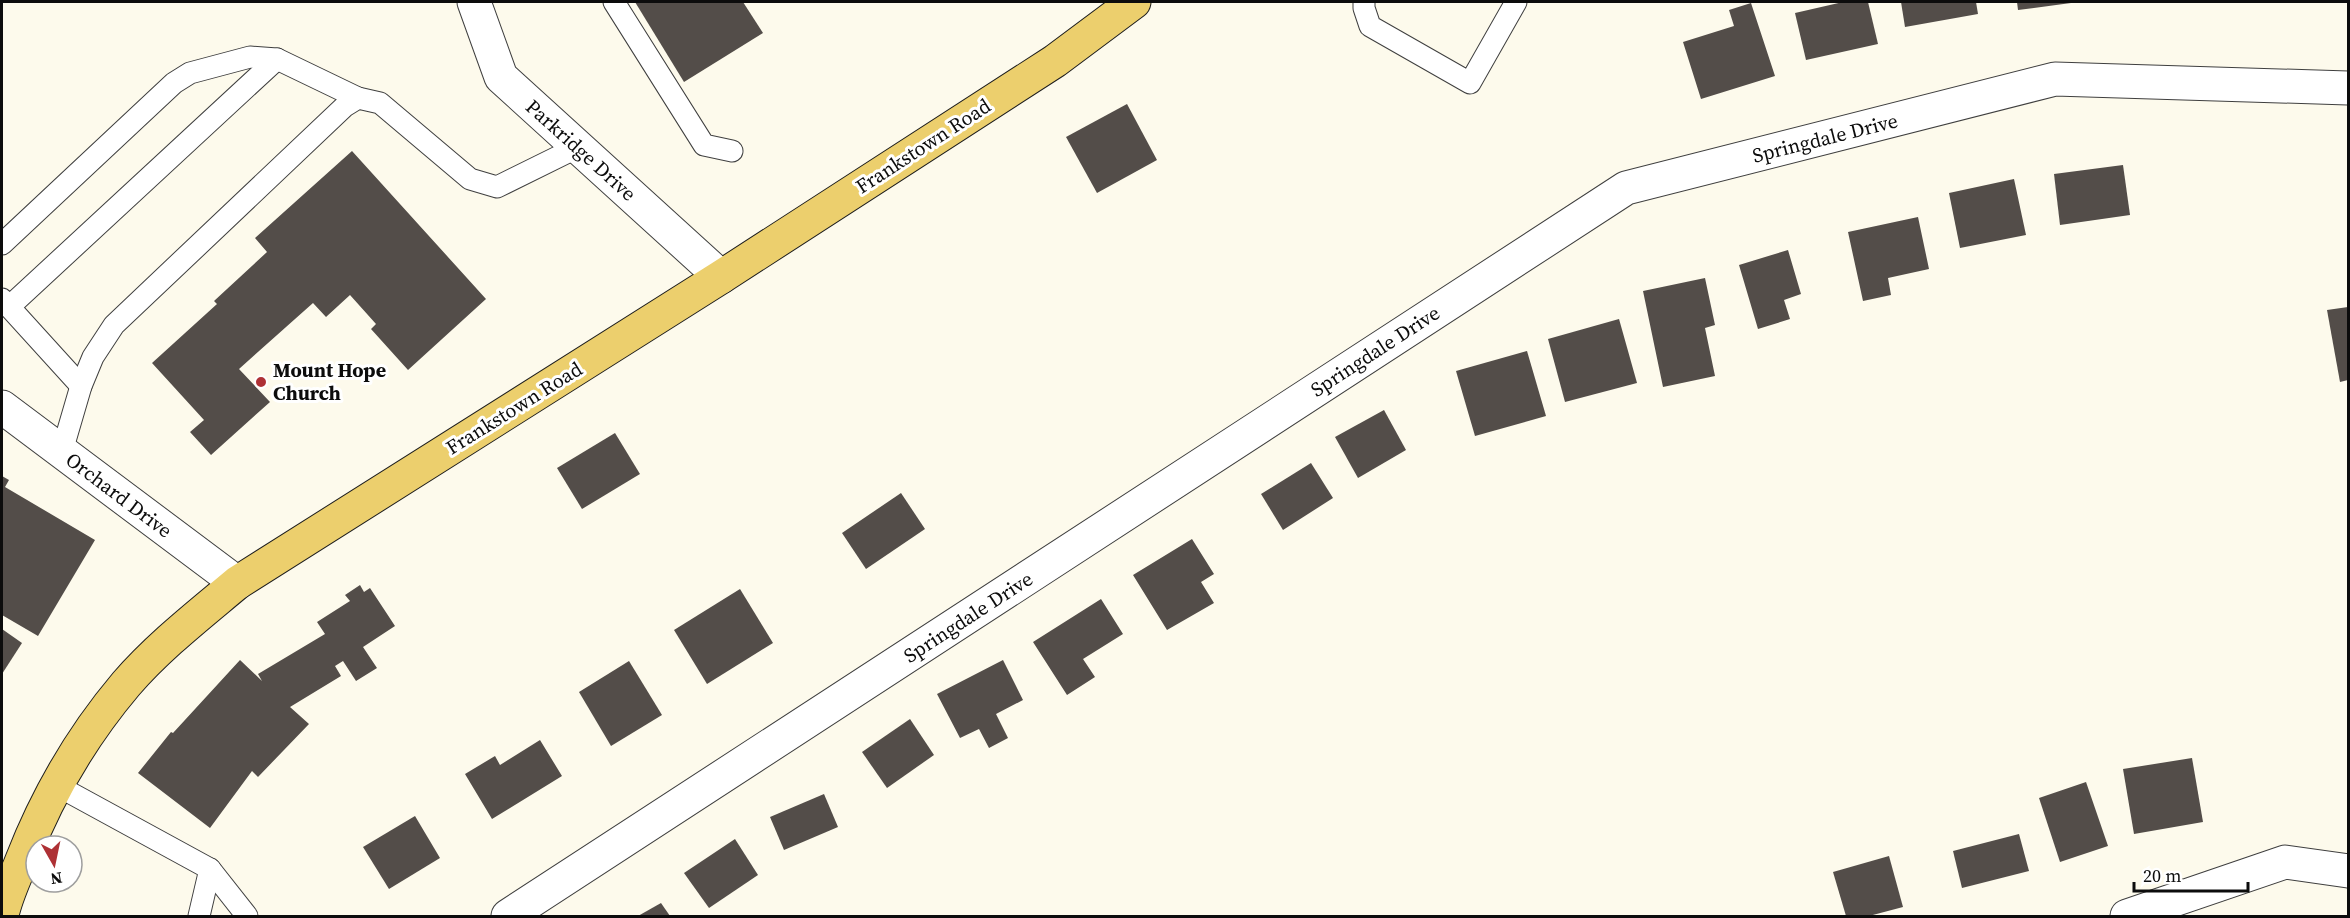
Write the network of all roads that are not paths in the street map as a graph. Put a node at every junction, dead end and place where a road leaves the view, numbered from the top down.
1 (474, 2) edge
2 (614, 2) edge
3 (1364, 2) edge
4 (1516, 2) edge
5 (1122, 5) edge
6 (277, 59) junction
7 (2349, 88) edge
8 (358, 98) junction
9 (578, 147) junction
10 (732, 151) dead end
11 (2, 244) edge
12 (720, 277) junction
13 (5, 303) edge
14 (81, 386) junction
15 (2, 406) edge
16 (62, 452) junction
17 (237, 583) junction
18 (56, 785) junction
19 (210, 869) junction
20 (2349, 871) edge
21 (2, 915) edge
22 (199, 916) edge
23 (247, 916) edge
24 (508, 916) edge
25 (2127, 916) edge

1 - 9 street, Parkridge Drive
2 - 10 lane
3 - 4 lane
5 - 12 main road, Frankstown Road
6 - 8 lane
6 - 11 lane
6 - 13 lane
7 - 24 street, Springdale Drive
8 - 9 lane
8 - 14 lane
9 - 12 street, Parkridge Drive
12 - 17 main road, Frankstown Road
13 - 14 lane
14 - 16 lane
15 - 16 street, Orchard Drive
16 - 17 street, Orchard Drive
17 - 18 main road, Frankstown Road
18 - 19 lane
18 - 21 main road, Frankstown Road
19 - 22 lane
19 - 23 lane
20 - 25 street

